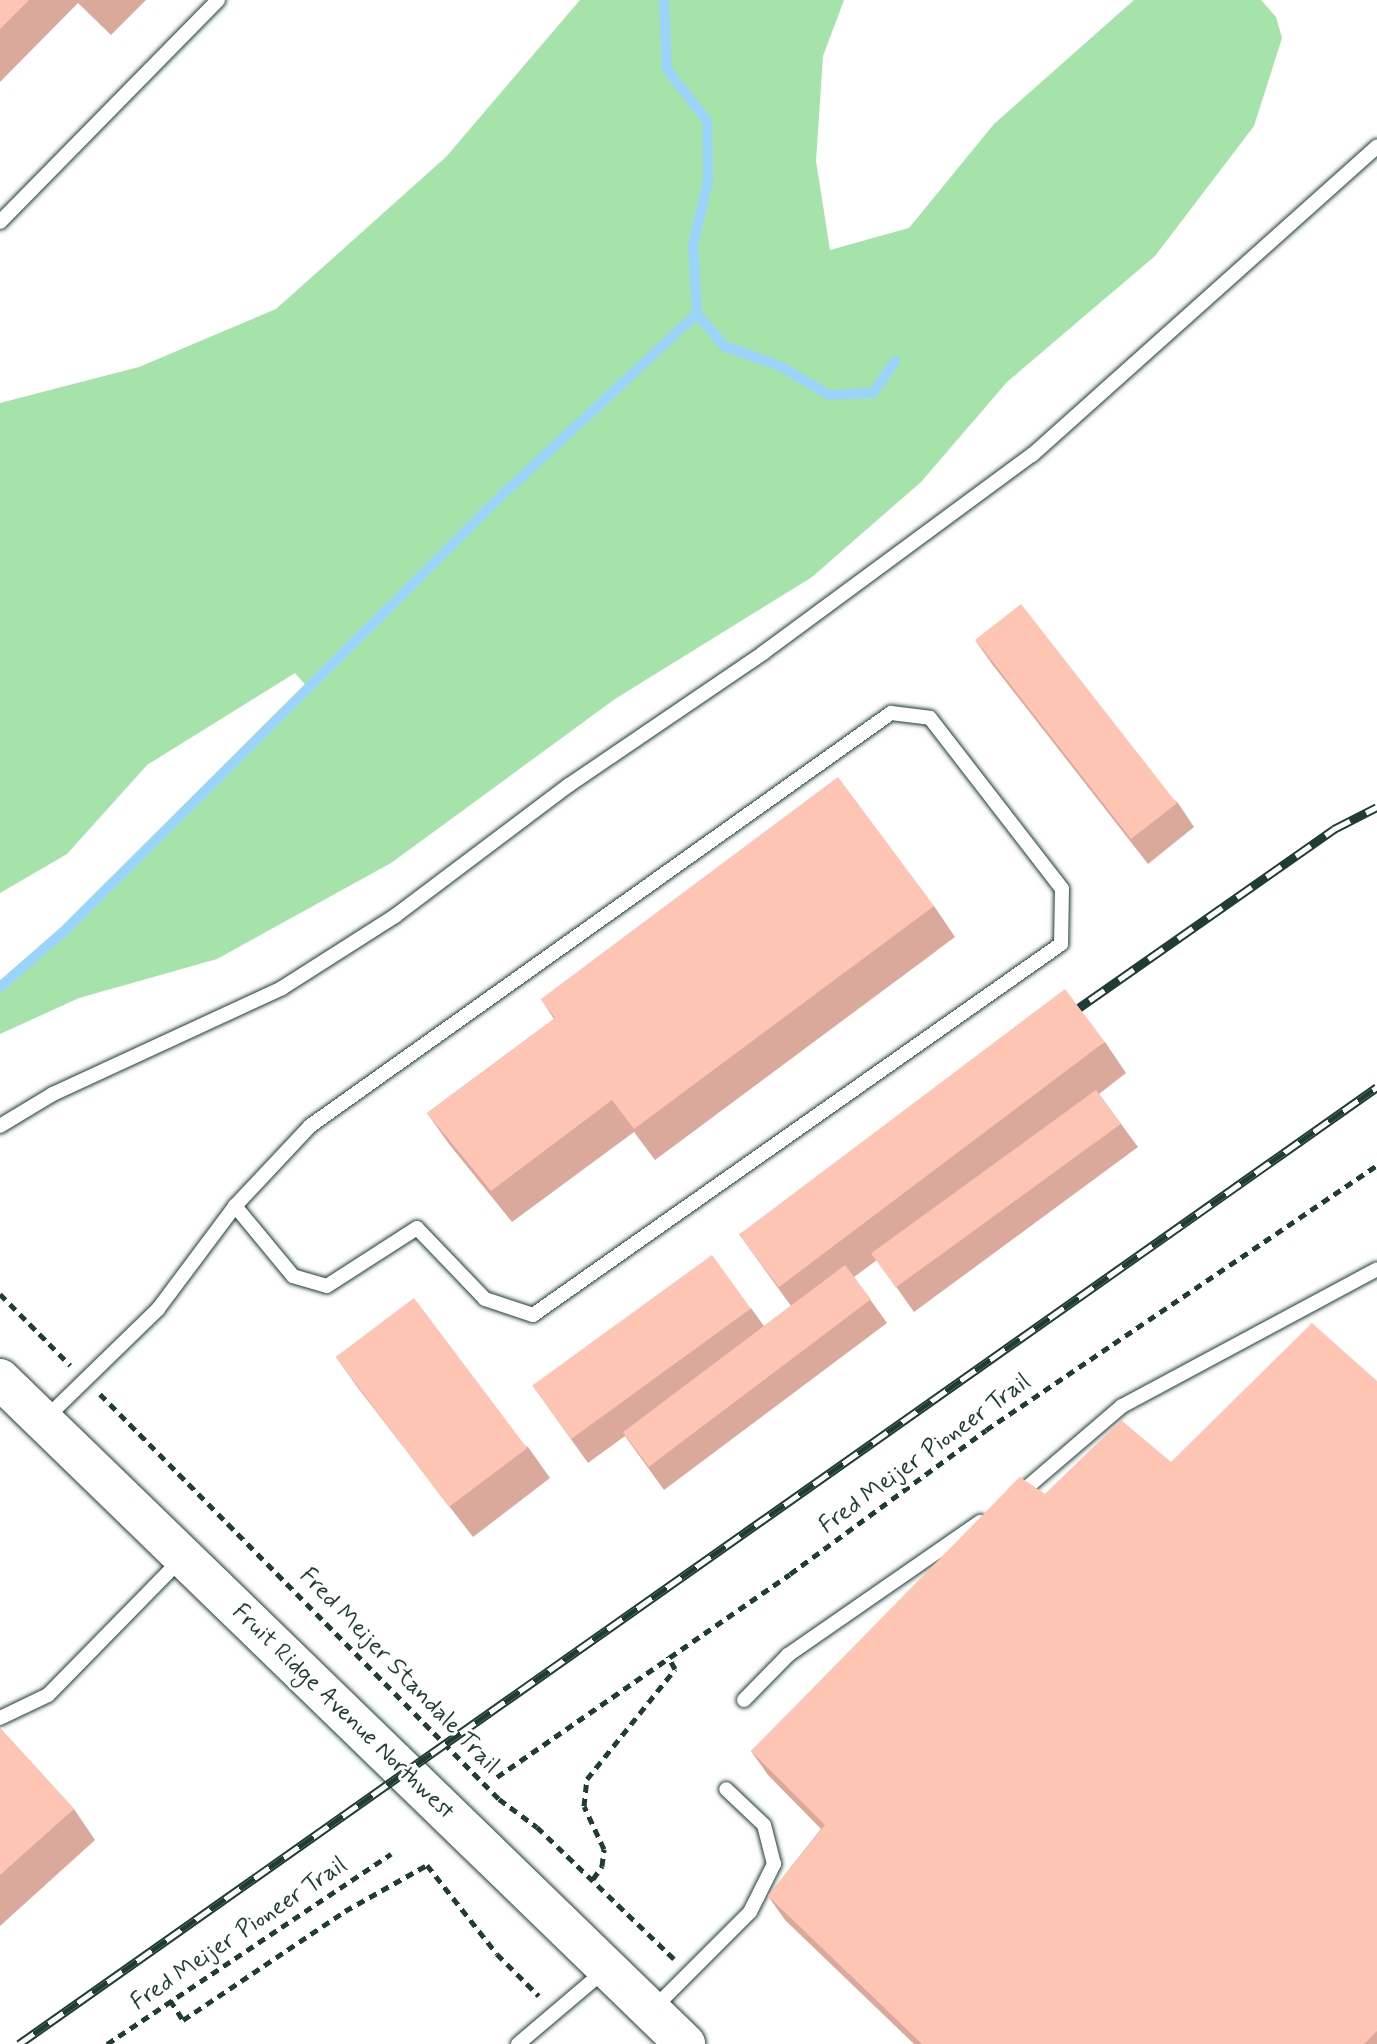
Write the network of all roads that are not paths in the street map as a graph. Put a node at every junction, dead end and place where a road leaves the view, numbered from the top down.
1 (218, 0) edge
2 (1377, 146) edge
3 (0, 222) edge
4 (0, 1126) edge
5 (235, 1206) junction
6 (1377, 1269) edge
7 (0, 1379) edge
8 (43, 1422) junction
9 (183, 1558) junction
10 (744, 1700) dead end
11 (0, 1718) edge
12 (726, 1789) dead end
13 (607, 1968) junction
14 (652, 2011) junction
15 (518, 2044) edge
16 (685, 2044) edge

1 - 3 lane
2 - 4 lane
5 - 5 lane
5 - 8 lane
6 - 10 lane
7 - 8 main road, Fruit Ridge Avenue Northwest
8 - 9 main road, Fruit Ridge Avenue Northwest
9 - 11 lane
9 - 13 main road, Fruit Ridge Avenue Northwest
12 - 14 lane
13 - 14 main road, Fruit Ridge Avenue Northwest
13 - 15 lane
14 - 16 main road, Fruit Ridge Avenue Northwest

